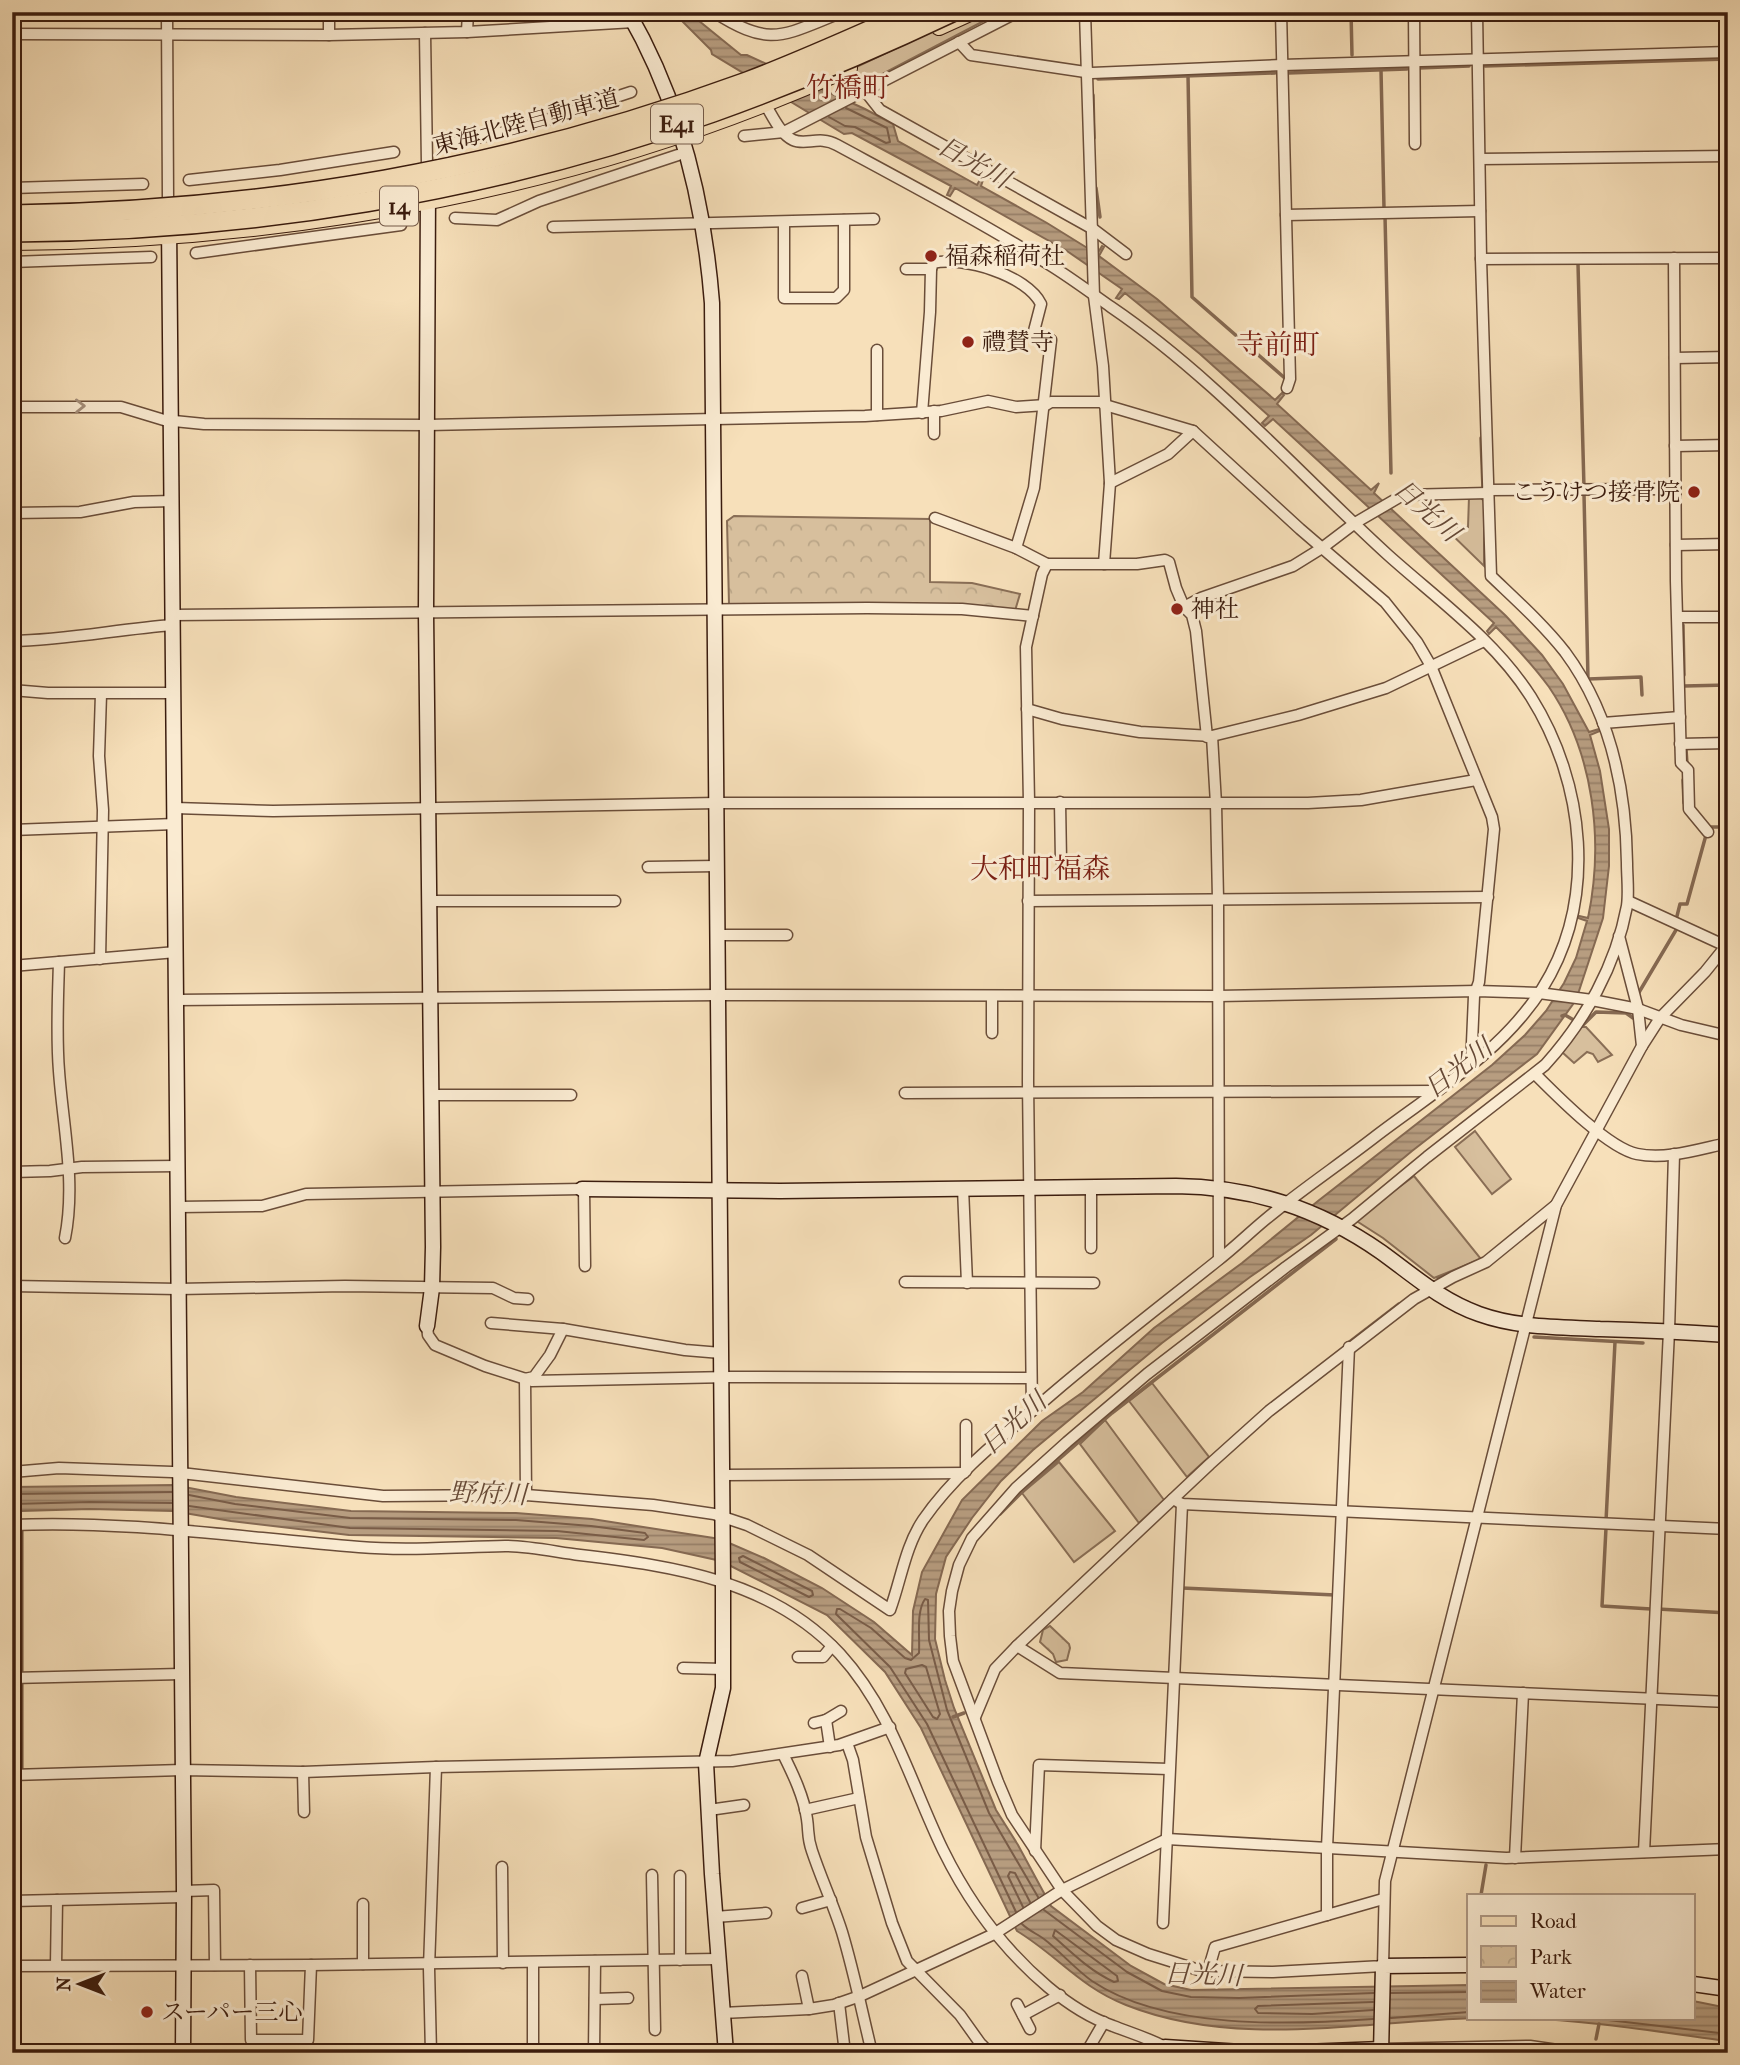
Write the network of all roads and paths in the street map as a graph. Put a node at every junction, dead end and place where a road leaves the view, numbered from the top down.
1 (167, 12) edge
2 (330, 12) edge
3 (468, 12) edge
4 (714, 12) edge
5 (843, 12) edge
6 (892, 12) edge
7 (912, 12) edge
8 (952, 12) edge
9 (972, 12) edge
10 (1018, 12) edge
11 (1085, 12) edge
12 (1281, 12) edge
13 (1414, 12) edge
14 (1477, 12) edge
15 (1004, 16) edge
16 (631, 17) edge
17 (730, 17) edge
18 (467, 32) junction
19 (425, 33) junction
20 (12, 34) edge
21 (167, 34) junction
22 (328, 35) junction
23 (959, 42) junction
24 (1728, 52) edge
25 (1478, 60) junction
26 (1415, 62) junction
27 (1282, 65) junction
28 (1087, 71) junction
29 (631, 92) dead end
30 (860, 93) junction
31 (669, 99) junction
32 (768, 102) junction
33 (783, 132) junction
34 (682, 134) junction
35 (521, 135) junction
36 (744, 136) dead end
37 (447, 144) dead end
38 (1415, 144) dead end
39 (394, 152) dead end
40 (678, 155) dead end
41 (1728, 156) edge
42 (601, 159) junction
43 (1480, 159) junction
44 (427, 164) junction
45 (534, 177) junction
46 (188, 180) dead end
47 (143, 184) dead end
48 (587, 184) junction
49 (12, 188) edge
50 (168, 200) junction
51 (428, 201) junction
52 (539, 201) junction
53 (12, 206) edge
54 (1480, 211) junction
55 (12, 215) edge
56 (1286, 215) junction
57 (455, 218) dead end
58 (874, 219) dead end
59 (844, 220) junction
60 (294, 223) junction
61 (704, 223) junction
62 (783, 223) junction
63 (401, 225) dead end
64 (552, 227) dead end
65 (1093, 229) junction
66 (12, 232) edge
67 (995, 232) junction
68 (170, 236) junction
69 (295, 240) junction
70 (12, 242) edge
71 (60, 242) junction
72 (988, 242) dead end
73 (196, 253) dead end
74 (1126, 254) dead end
75 (151, 257) dead end
76 (1674, 258) junction
77 (1728, 258) edge
78 (1481, 259) junction
79 (12, 262) edge
80 (59, 262) junction
81 (906, 269) dead end
82 (932, 269) junction
83 (1094, 296) junction
84 (877, 349) dead end
85 (1728, 357) edge
86 (1675, 358) junction
87 (1287, 388) dead end
88 (1046, 405) junction
89 (1105, 405) junction
90 (12, 407) edge
91 (928, 412) junction
92 (877, 415) junction
93 (714, 419) junction
94 (171, 421) junction
95 (428, 425) junction
96 (1193, 431) junction
97 (934, 434) dead end
98 (1728, 445) edge
99 (1675, 446) junction
100 (1110, 483) junction
101 (1675, 489) junction
102 (1488, 492) junction
103 (172, 501) junction
104 (12, 513) edge
105 (935, 518) dead end
106 (1355, 523) junction
107 (1728, 544) edge
108 (1676, 545) junction
109 (1016, 548) junction
110 (1322, 548) junction
111 (1047, 564) junction
112 (1104, 564) junction
113 (1184, 607) junction
114 (715, 611) junction
115 (426, 613) junction
116 (1033, 616) junction
117 (1678, 617) junction
118 (1728, 617) edge
119 (173, 620) junction
120 (12, 641) edge
121 (1484, 641) junction
122 (1431, 666) junction
123 (12, 690) edge
124 (101, 694) junction
125 (173, 694) junction
126 (1027, 709) junction
127 (1680, 718) junction
128 (1603, 723) junction
129 (1210, 736) junction
130 (1728, 743) edge
131 (1680, 744) junction
132 (1476, 780) junction
133 (1029, 802) junction
134 (1060, 802) junction
135 (717, 803) junction
136 (1216, 804) junction
137 (175, 808) junction
138 (429, 808) junction
139 (175, 824) junction
140 (103, 826) junction
141 (12, 830) edge
142 (1708, 832) dead end
143 (1061, 861) dead end
144 (717, 866) junction
145 (648, 867) dead end
146 (1488, 897) junction
147 (1217, 899) junction
148 (429, 901) junction
149 (615, 901) dead end
150 (1028, 901) junction
151 (1628, 901) junction
152 (718, 935) junction
153 (786, 935) dead end
154 (1619, 936) junction
155 (1727, 946) edge
156 (176, 952) junction
157 (100, 959) junction
158 (59, 962) junction
159 (12, 966) edge
160 (1477, 991) junction
161 (1541, 993) junction
162 (718, 995) junction
163 (992, 996) junction
164 (1029, 996) junction
165 (1218, 996) junction
166 (430, 998) junction
167 (176, 1000) junction
168 (1590, 1000) junction
169 (1637, 1009) junction
170 (1660, 1017) junction
171 (992, 1033) dead end
172 (1728, 1036) edge
173 (1642, 1046) junction
174 (1471, 1066) junction
175 (1535, 1074) junction
176 (1437, 1091) junction
177 (1029, 1092) junction
178 (905, 1093) dead end
179 (1217, 1093) junction
180 (431, 1095) junction
181 (571, 1095) dead end
182 (1597, 1132) junction
183 (1728, 1143) edge
184 (1674, 1154) junction
185 (178, 1166) junction
186 (69, 1168) junction
187 (12, 1172) edge
188 (1091, 1186) junction
189 (1030, 1187) junction
190 (1220, 1187) junction
191 (963, 1188) junction
192 (583, 1189) junction
193 (720, 1190) junction
194 (432, 1191) junction
195 (1288, 1203) junction
196 (1556, 1205) junction
197 (178, 1207) junction
198 (1342, 1226) junction
199 (65, 1238) dead end
200 (1091, 1248) dead end
201 (1219, 1259) junction
202 (585, 1266) dead end
203 (905, 1282) dead end
204 (967, 1283) junction
205 (1032, 1283) junction
206 (1094, 1283) dead end
207 (12, 1286) edge
208 (432, 1288) junction
209 (178, 1289) junction
210 (1429, 1289) junction
211 (528, 1299) dead end
212 (491, 1323) dead end
213 (1526, 1325) junction
214 (427, 1326) joint
215 (563, 1329) junction
216 (1670, 1331) junction
217 (1728, 1335) edge
218 (1349, 1347) junction
219 (721, 1353) junction
220 (722, 1377) junction
221 (1031, 1378) junction
222 (525, 1379) junction
223 (1032, 1411) junction
224 (966, 1425) dead end
225 (12, 1472) edge
226 (179, 1472) junction
227 (965, 1472) junction
228 (723, 1475) junction
229 (526, 1494) junction
230 (1177, 1502) junction
231 (1342, 1512) junction
232 (723, 1515) junction
233 (1476, 1519) junction
234 (14, 1524) edge
235 (1660, 1526) junction
236 (1728, 1529) edge
237 (180, 1532) junction
238 (723, 1581) junction
239 (832, 1646) junction
240 (1017, 1646) junction
241 (798, 1657) dead end
242 (683, 1668) dead end
243 (723, 1669) junction
244 (181, 1674) junction
245 (15, 1678) edge
246 (1173, 1678) junction
247 (1335, 1685) junction
248 (1434, 1690) junction
249 (1523, 1693) junction
250 (1651, 1698) junction
251 (1728, 1702) edge
252 (841, 1710) dead end
253 (975, 1717) junction
254 (890, 1727) junction
255 (846, 1743) junction
256 (830, 1747) junction
257 (783, 1754) junction
258 (706, 1762) junction
259 (436, 1766) junction
260 (1169, 1769) junction
261 (182, 1770) junction
262 (303, 1772) junction
263 (15, 1775) edge
264 (859, 1798) junction
265 (744, 1805) dead end
266 (709, 1810) junction
267 (805, 1810) junction
268 (304, 1812) dead end
269 (1167, 1839) junction
270 (1327, 1848) junction
271 (1728, 1849) edge
272 (1035, 1851) junction
273 (1393, 1851) junction
274 (1644, 1852) junction
275 (1515, 1858) junction
276 (502, 1867) dead end
277 (652, 1875) dead end
278 (680, 1876) dead end
279 (1060, 1891) junction
280 (184, 1894) junction
281 (1383, 1899) junction
282 (57, 1900) junction
283 (831, 1900) junction
284 (12, 1901) edge
285 (363, 1904) dead end
286 (802, 1908) dead end
287 (766, 1913) dead end
288 (1326, 1915) junction
289 (715, 1917) junction
290 (1163, 1923) dead end
291 (994, 1934) junction
292 (718, 1959) junction
293 (653, 1960) junction
294 (680, 1960) junction
295 (595, 1961) junction
296 (533, 1962) junction
297 (429, 1963) junction
298 (503, 1963) junction
299 (182, 1964) junction
300 (363, 1964) junction
301 (56, 1965) junction
302 (215, 1965) junction
303 (250, 1965) junction
304 (311, 1965) junction
305 (1467, 1965) edge
306 (12, 1966) edge
307 (1383, 1966) junction
308 (915, 1971) junction
309 (1208, 1971) junction
310 (802, 1976) dead end
311 (1694, 1984) edge
312 (1728, 1989) edge
313 (1060, 1995) junction
314 (860, 1996) junction
315 (595, 1998) junction
316 (628, 1998) dead end
317 (839, 2003) junction
318 (1017, 2004) dead end
319 (809, 2009) junction
320 (722, 2013) junction
321 (1023, 2015) junction
322 (1104, 2022) junction
323 (1030, 2029) dead end
324 (655, 2030) dead end
325 (1164, 2050) edge
326 (1520, 2050) edge
327 (1382, 2051) edge
328 (1226, 2052) edge
329 (1305, 2052) edge
330 (183, 2053) edge
331 (431, 2053) edge
332 (533, 2053) edge
333 (594, 2053) edge
334 (726, 2053) edge
335 (845, 2053) edge
336 (872, 2053) edge
337 (990, 2053) edge
338 (1086, 2053) edge
339 (1255, 2053) edge
340 (1278, 2053) edge
341 (1578, 2053) edge

1 - 21 street
2 - 22 street
3 - 18 street
4 - 17 street
5 - 17 street
6 - 31 main road, 14
7 - 55 highway, E41, bridge
8 - 66 highway, E41, bridge
9 - 32 main road, 14
10 - 15 street
11 - 28 street
12 - 27 street
13 - 26 street
14 - 25 street
15 - 23 street
16 - 18 street
16 - 31 street
18 - 19 street
19 - 22 street
19 - 44 street
20 - 21 street
21 - 22 street
21 - 50 street
23 - 28 street
23 - 30 street
24 - 25 street
25 - 26 street
25 - 43 street
26 - 27 street
26 - 38 street
27 - 28 street
27 - 56 street
28 - 65 street
29 - 35 street
30 - 33 street
30 - 65 street
31 - 34 street
31 - 35 main road, 14
32 - 33 street
32 - 34 main road, 14
33 - 36 street
33 - 67 street
34 - 42 main road, 14
34 - 61 street
35 - 37 street
35 - 44 main road, 14
39 - 46 street
40 - 48 street
41 - 43 street
42 - 45 main road, 14
42 - 48 street
43 - 54 street
44 - 50 main road, 14
44 - 51 street
45 - 51 main road, 14
45 - 52 street
47 - 49 street
48 - 52 street
50 - 53 main road, 14
50 - 68 street
51 - 60 main road, 14
51 - 95 street
52 - 57 street
54 - 56 street
54 - 78 street
56 - 87 street
58 - 59 street
59 - 62 street
59 - 62 street
60 - 68 main road, 14
60 - 69 street
61 - 62 street
61 - 64 street
61 - 93 street
63 - 69 street
65 - 74 street
65 - 83 street
67 - 72 street
67 - 83 street
68 - 71 main road, 14
68 - 94 street
69 - 73 street
70 - 71 main road, 14
71 - 80 street
75 - 80 street
76 - 77 street
76 - 78 street
76 - 86 street
78 - 102 street
79 - 80 street
81 - 82 street
82 - 88 street
82 - 91 street
83 - 89 street
83 - 106 street
84 - 92 street
85 - 86 street
86 - 99 street
88 - 89 street
88 - 91 street
88 - 109 street
89 - 96 street
89 - 100 street
90 -> 94 street
91 - 92 street
91 - 97 street
92 - 93 street
93 - 95 street
93 - 114 street
94 - 95 street
94 - 103 street
95 - 115 street
96 - 100 street
96 - 110 street
98 - 99 street
99 - 101 street
100 - 112 street
101 - 102 street
101 - 108 street
102 - 106 street
102 - 128 street
103 - 104 street
103 - 119 street
105 - 109 street
106 - 110 street
106 - 121 street
107 - 108 street
108 - 117 street
109 - 111 street
110 - 113 street
110 - 122 street
111 - 112 street
111 - 116 street
112 - 113 street
113 - 129 street
114 - 115 street
114 - 116 street
114 - 135 street
115 - 119 street
115 - 138 street
116 - 126 street
117 - 118 street
117 - 127 street
119 - 120 street
119 - 125 street
121 - 122 street
121 - 161 street
122 - 129 street
122 - 132 street
123 - 124 street
124 - 125 street
124 - 140 street
125 - 137 street
126 - 129 street
126 - 133 street
127 - 128 street
127 - 131 street
128 - 151 street
129 - 136 street
130 - 131 street
131 - 142 street
132 - 136 street
132 - 146 street
133 - 134 street
133 - 135 street
133 - 150 street
134 - 136 street
134 - 143 street
135 - 138 street
135 - 144 street
136 - 147 street
137 - 138 street
137 - 139 street
138 - 148 street
139 - 140 street
139 - 156 street
140 - 141 street
140 - 157 street
144 - 145 street
144 - 152 street
146 - 147 street
146 - 160 street
147 - 150 street
147 - 165 street
148 - 149 street
148 - 166 street
150 - 164 street
151 - 154 street
151 - 155 street
152 - 153 street
152 - 162 street
154 - 168 street
154 - 169 street
155 - 170 street
156 - 157 street
156 - 167 street
157 - 158 street
158 - 159 street
158 - 186 street
160 - 161 street
160 - 165 street
160 - 174 street
161 - 168 street
161 - 174 street
162 - 163 street
162 - 166 street
162 - 193 street
163 - 164 street
163 - 171 street
164 - 165 street
164 - 177 street
165 - 179 street
166 - 167 street
166 - 180 street
167 - 185 street
168 - 169 street
168 - 175 street
169 - 170 street
169 - 173 street
170 - 172 street
170 - 173 street
173 - 182 street
174 - 176 street
175 - 182 street
175 - 198 street
176 - 179 street
176 - 195 street
177 - 178 street
177 - 179 street
177 - 189 street
179 - 190 street
180 - 181 street
180 - 194 street
182 - 184 street
182 - 196 street
183 - 184 street
184 - 216 street
185 - 186 street
185 - 197 street
186 - 187 street
186 - 199 street
188 - 189 street
188 - 190 street
188 - 200 street
189 - 191 street
189 - 205 street
190 - 195 street
190 - 201 street
191 - 193 street
191 - 204 street
192 - 193 street
192 - 194 street
192 - 202 street
193 - 219 street
194 - 197 street
194 - 208 street
195 - 198 street
195 - 201 street
196 - 210 street
196 - 213 street
197 - 209 street
198 - 210 street
198 - 253 street
201 - 223 street
203 - 204 street
204 - 205 street
205 - 206 street
205 - 221 street
207 - 209 street
208 - 209 street
208 - 211 street
208 - 214 street
209 - 226 street
210 - 213 street
210 - 218 street
212 - 215 street
213 - 216 street
213 - 233 street
214 - 222 street
215 - 219 street
215 - 222 street
216 - 217 street
216 - 235 street
218 - 230 street
218 - 231 street
219 - 220 street
220 - 221 street
220 - 222 street
220 - 228 street
221 - 223 street
222 - 229 street
223 - 227 street
224 - 227 street
225 - 226 street
226 - 229 street
226 - 237 street
227 - 228 street
227 - 232 street
228 - 232 street
229 - 232 street
230 - 231 street
230 - 240 street
230 - 246 street
231 - 233 street
231 - 247 street
232 - 238 street
233 - 235 street
233 - 248 street
234 - 237 street
234 - 245 street
235 - 236 street
235 - 250 street
237 - 238 street
237 - 244 street
238 - 239 street
238 - 243 street
239 - 241 street
239 - 254 street
240 - 246 street
240 - 253 street
242 - 243 street
243 - 258 street
244 - 245 street
244 - 261 street
245 - 263 street
246 - 247 street
246 - 260 street
247 - 248 street
247 - 270 street
248 - 249 street
248 - 273 street
249 - 250 street
249 - 275 street
250 - 251 street
250 - 274 street
252 - 256 street
253 - 272 street
254 - 255 street
254 - 291 street
255 - 256 street
255 - 264 street
256 - 257 street
257 - 258 street
257 - 267 street
258 - 259 street
258 - 266 street
259 - 262 street
259 - 297 street
260 - 269 street
260 - 272 street
261 - 262 street
261 - 263 street
261 - 280 street
262 - 268 street
264 - 267 street
264 - 308 street
265 - 266 street
266 - 289 street
267 - 283 street
269 - 270 street
269 - 279 street
269 - 290 street
270 - 273 street
270 - 288 street
271 - 274 street
272 - 279 street
273 - 275 street
273 - 281 street
274 - 275 street
276 - 298 street
277 - 293 street
278 - 294 street
279 - 291 street
279 - 309 street
280 - 282 street
280 - 299 street
280 - 302 street
281 - 288 street
281 - 307 street
282 - 284 street
282 - 301 street
283 - 286 street
283 - 314 street
285 - 300 street
287 - 289 street
288 - 309 street
289 - 292 street
291 - 308 street
291 - 313 street
292 - 294 street
292 - 320 street
293 - 294 street
293 - 295 street
293 - 324 street
295 - 296 street
295 - 315 street
296 - 298 street
296 - 332 street
297 - 298 street
297 - 300 street
297 - 331 street
299 - 301 street
299 - 302 street
299 - 330 street
300 - 304 street
301 - 306 street
302 - 303 street
303 - 304 street
303 - 304 street
305 - 307 street
307 - 309 street
307 - 327 street
308 - 314 street
308 - 337 street
310 - 319 street
311 - 312 street
313 - 321 street
313 - 322 street
314 - 317 street
314 - 336 street
315 - 316 street
315 - 333 street
317 - 319 street
317 - 335 street
318 - 321 street
319 - 320 street
320 - 334 street
321 - 323 street
322 - 325 street
322 - 338 street
325 - 328 street
326 - 327 street
326 - 341 street
327 - 329 street
328 - 339 street
329 - 340 street

